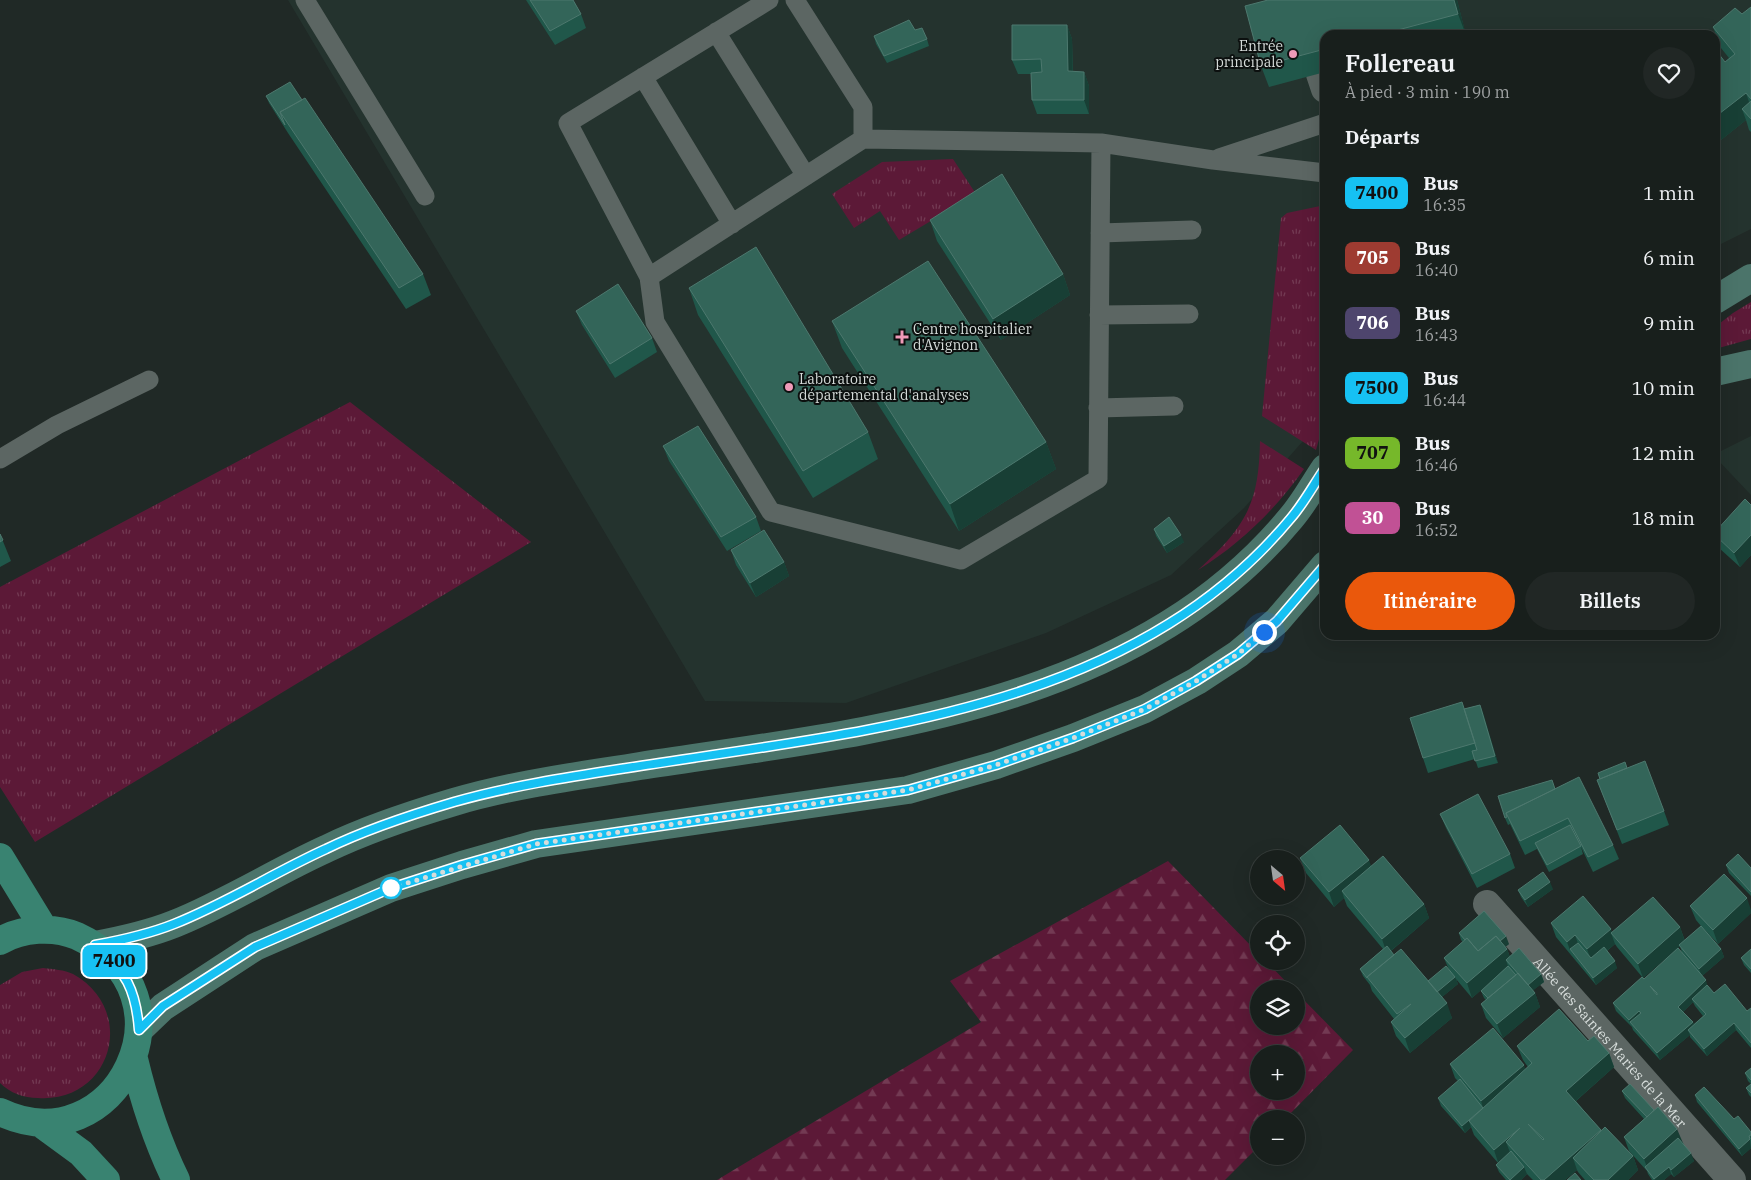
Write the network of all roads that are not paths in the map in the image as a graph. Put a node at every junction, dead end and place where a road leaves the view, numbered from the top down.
1 (305, 0) edge
2 (769, 0) edge
3 (795, 0) edge
4 (716, 32) junction
5 (643, 77) junction
6 (1320, 125) edge
7 (863, 139) junction
8 (1100, 142) junction
9 (1213, 160) junction
10 (1320, 172) edge
11 (806, 176) junction
12 (425, 196) dead end
13 (732, 224) junction
14 (1192, 230) dead end
15 (1100, 233) junction
16 (649, 277) junction
17 (1751, 278) edge
18 (1720, 297) edge
19 (1189, 314) dead end
20 (1099, 315) junction
21 (1751, 364) edge
22 (1720, 371) edge
23 (148, 380) dead end
24 (1174, 406) dead end
25 (1098, 408) junction
26 (0, 459) edge
27 (1320, 475) edge
28 (1320, 571) edge
29 (0, 857) edge
30 (1488, 904) dead end
31 (44, 929) junction
32 (0, 941) edge
33 (95, 945) junction
34 (139, 1030) junction
35 (134, 1059) junction
36 (0, 1112) edge
37 (40, 1123) junction
38 (106, 1180) edge
39 (176, 1180) edge
40 (1732, 1180) edge

1 - 12 lane
2 - 4 lane
3 - 7 lane
4 - 5 lane
4 - 11 lane
5 - 13 lane
5 - 16 lane
6 - 9 lane
7 - 8 lane
7 - 11 lane
8 - 9 lane
8 - 15 lane
9 - 10 lane
11 - 13 lane
13 - 16 lane
14 - 15 lane
15 - 20 lane
16 - 25 lane
17 - 18 street
19 - 20 lane
20 - 25 lane
21 - 22 street
23 - 26 lane
24 - 25 lane
27 - 33 street
28 - 34 street
29 - 31 main road
30 - 40 street, Allée des Saintes Maries de la Mer
31 - 32 main road
31 - 33 main road
33 - 34 main road
34 - 35 main road
35 - 37 main road
35 - 39 main road
36 - 37 main road
37 - 38 main road

